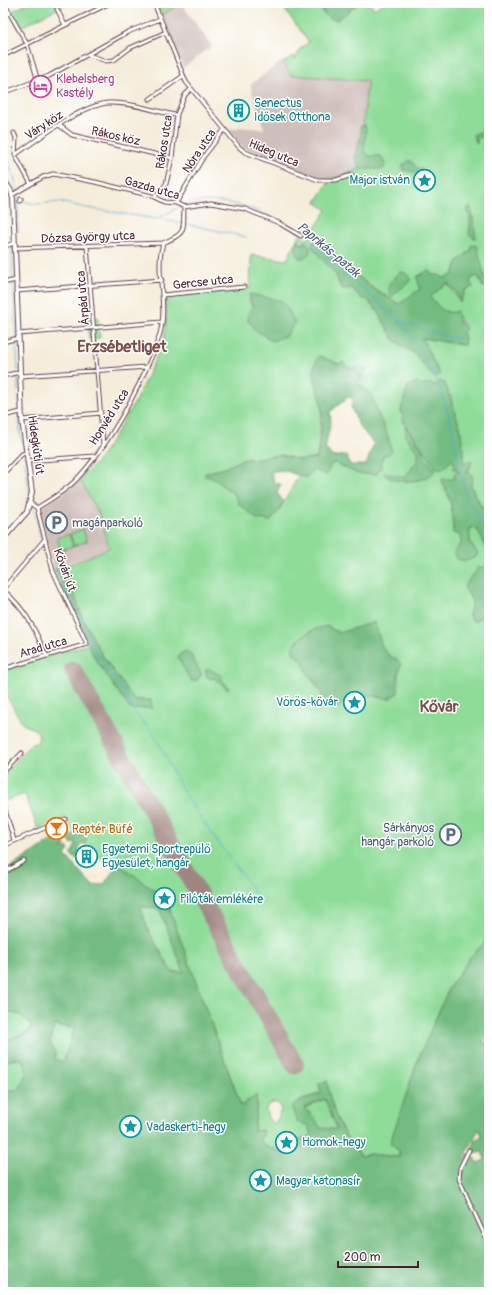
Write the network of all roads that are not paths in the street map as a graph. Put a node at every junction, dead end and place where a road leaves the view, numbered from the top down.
1 (4, 3) edge
2 (110, 3) edge
3 (154, 3) edge
4 (57, 9) dead end
5 (160, 19) junction
6 (65, 25) junction
7 (166, 32) junction
8 (27, 44) junction
9 (89, 55) junction
10 (3, 56) edge
11 (183, 76) junction
12 (38, 81) junction
13 (191, 89) junction
14 (3, 93) edge
15 (150, 99) dead end
16 (177, 114) junction
17 (59, 125) junction
18 (224, 130) junction
19 (14, 133) dead end
20 (15, 155) junction
21 (172, 158) junction
22 (352, 175) dead end
23 (3, 178) edge
24 (31, 184) junction
25 (9, 187) junction
26 (3, 190) edge
27 (12, 195) junction
28 (155, 197) junction
29 (176, 203) junction
30 (183, 206) junction
31 (301, 236) dead end
32 (163, 243) junction
33 (3, 246) edge
34 (14, 246) junction
35 (87, 246) junction
36 (14, 280) junction
37 (162, 280) junction
38 (3, 283) edge
39 (91, 285) junction
40 (244, 287) dead end
41 (16, 291) junction
42 (163, 295) junction
43 (162, 322) junction
44 (94, 328) junction
45 (17, 337) junction
46 (3, 342) edge
47 (147, 366) junction
48 (98, 371) junction
49 (19, 373) junction
50 (3, 376) edge
51 (20, 413) junction
52 (101, 413) junction
53 (3, 416) edge
54 (22, 420) junction
55 (103, 445) junction
56 (25, 453) junction
57 (95, 456) junction
58 (27, 460) junction
59 (3, 474) edge
60 (30, 503) junction
61 (36, 508) junction
62 (3, 538) edge
63 (45, 539) junction
64 (3, 590) edge
65 (87, 644) joint
66 (46, 655) junction
67 (3, 663) edge
68 (4, 668) edge
69 (22, 753) dead end
70 (3, 772) edge
71 (3, 804) edge
72 (65, 819) dead end
73 (14, 840) junction
74 (3, 846) edge
75 (24, 861) dead end
76 (3, 873) edge
77 (469, 1150) dead end
78 (489, 1245) edge

1 - 8 street
2 - 6 street
3 - 5 street, Hideg utca
4 - 6 street
5 - 7 street, Hideg utca
5 - 9 street
6 - 8 street
7 - 9 street
7 - 11 street, Hideg utca
8 - 10 street
8 - 12 street
9 - 12 street
11 - 13 street, Hideg utca
11 - 15 street
12 - 14 street
13 - 16 street, Rákos utca
13 - 18 street, Hideg utca
16 - 17 street, Váry köz
16 - 21 street, Rákos utca
17 - 20 street, Váry köz
17 - 21 street, Rákos köz
18 - 22 street, Hideg utca
18 - 29 street, Nóra utca
19 - 20 street
20 - 24 street
21 - 28 street, Rákos utca
23 - 25 main road, Hidegkúti út
24 - 27 street, Gazda utca
24 - 28 street, Gazda utca
25 - 26 street
25 - 27 main road, Hidegkúti út
27 - 34 main road, Hidegkúti út
28 - 29 street, Gazda utca
29 - 30 street, Gazda utca
30 - 31 street, Gazda utca
30 - 32 street
32 - 35 street, Dózsa György utca
32 - 37 street, Honvéd utca
33 - 34 street, Dózsa György utca
34 - 35 street, Dózsa György utca
34 - 36 main road, Hidegkúti út
35 - 39 street, Árpád utca
36 - 38 street
36 - 41 main road, Hidegkúti út
37 - 39 street
37 - 42 street, Honvéd utca
39 - 41 street
39 - 44 street, Árpád utca
40 - 42 street, Gercse utca
41 - 45 main road, Hidegkúti út
42 - 43 street, Honvéd utca
43 - 44 street
43 - 47 street, Honvéd utca
44 - 45 street
44 - 48 street, Árpád utca
45 - 46 street
45 - 49 main road, Hidegkúti út
47 - 48 street
47 - 55 street, Honvéd utca
48 - 49 street
48 - 52 street, Árpád utca
49 - 50 street
49 - 51 main road, Hidegkúti út
51 - 53 street
51 - 54 main road, Hidegkúti út
52 - 54 street
52 - 55 street, Árpád utca
54 - 56 main road, Hidegkúti út
55 - 57 street, Honvéd utca
56 - 58 main road, Hidegkúti út
56 - 59 street
57 - 58 street
57 - 61 street, Honvéd utca
58 - 60 main road, Hidegkúti út
60 - 61 street
60 - 62 main road, Hidegkúti út
61 - 63 street, Kővári út
63 - 64 street
63 - 65 street, Kővári út
64 - 66 street
65 - 66 street, Arad utca
66 - 68 street, Arad utca
67 - 68 street
69 - 70 street
71 - 73 street
72 - 73 street
73 - 74 street
75 - 76 street
77 - 78 street

